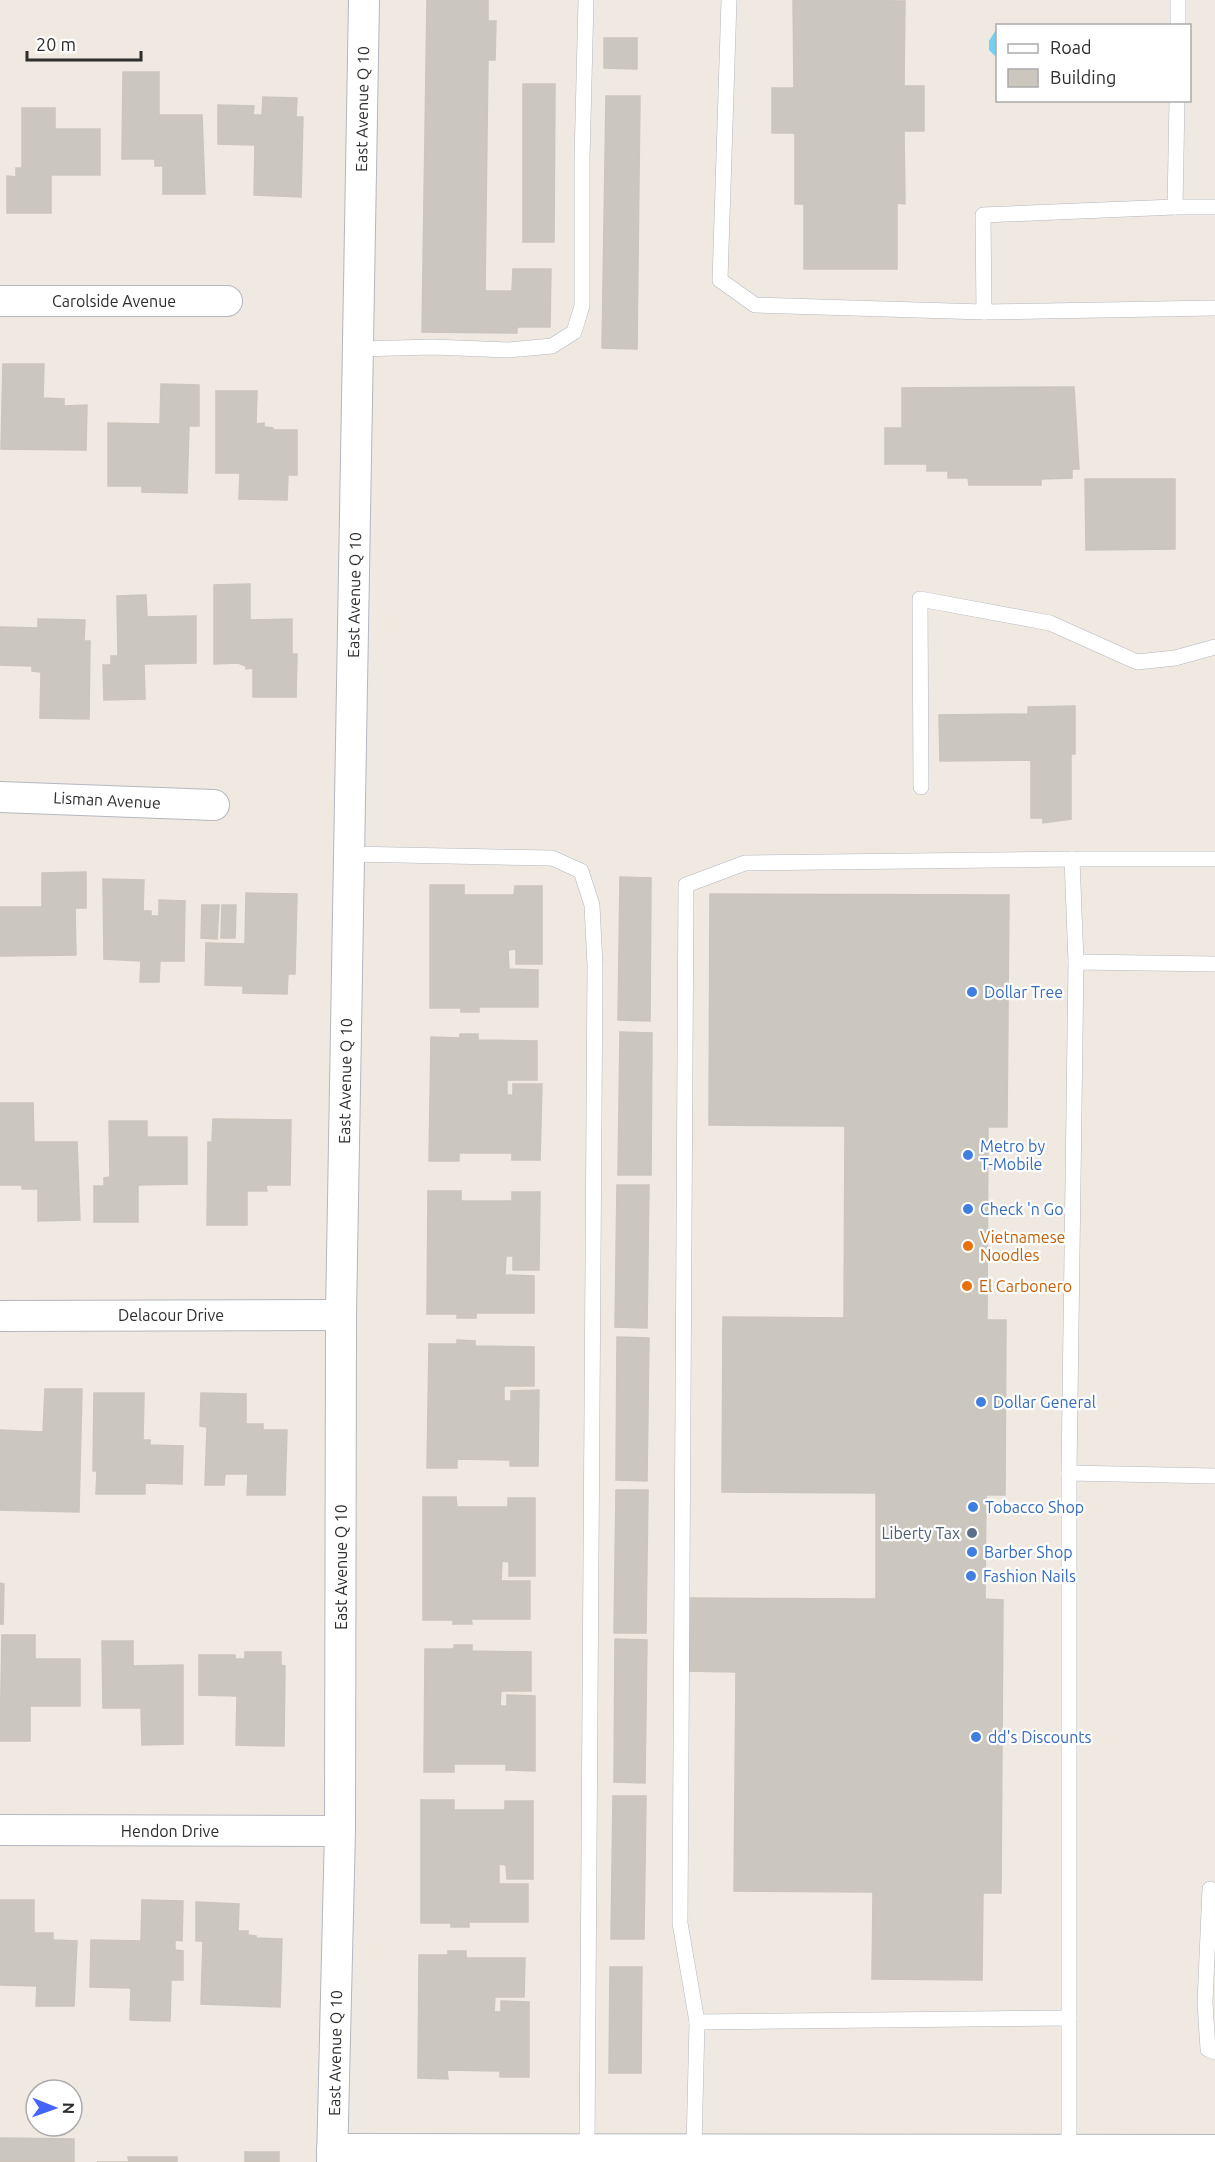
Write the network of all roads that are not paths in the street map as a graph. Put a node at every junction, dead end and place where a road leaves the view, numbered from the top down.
1 (364, 0) edge
2 (586, 0) edge
3 (729, 0) edge
4 (1178, 0) edge
5 (1178, 24) edge
6 (1177, 102) edge
7 (1175, 207) junction
8 (1215, 207) edge
9 (0, 301) edge
10 (227, 301) dead end
11 (1215, 308) edge
12 (984, 312) junction
13 (358, 350) junction
14 (1215, 647) edge
15 (921, 787) dead end
16 (0, 797) edge
17 (214, 805) dead end
18 (349, 854) junction
19 (1072, 859) junction
20 (1215, 859) edge
21 (1076, 962) junction
22 (1215, 964) edge
23 (341, 1315) junction
24 (0, 1316) edge
25 (1070, 1473) junction
26 (1215, 1476) edge
27 (0, 1830) edge
28 (340, 1831) junction
29 (1210, 1889) dead end
30 (1069, 2018) junction
31 (697, 2022) junction
32 (1215, 2052) edge
33 (587, 2148) junction
34 (694, 2149) junction
35 (1069, 2150) junction
36 (1215, 2150) edge
37 (332, 2155) edge

1 - 13 street, East Avenue Q 10
2 - 13 lane
3 - 12 lane
4 - 5 lane
6 - 7 lane
7 - 8 lane
7 - 12 lane
9 - 10 street, Carolside Avenue
11 - 12 lane
13 - 18 street, East Avenue Q 10
14 - 15 lane
16 - 17 street, Lisman Avenue
18 - 23 street, East Avenue Q 10
18 - 33 lane
19 - 20 lane
19 - 21 lane
19 - 31 lane
21 - 22 lane
21 - 25 lane
23 - 24 street, Delacour Drive
23 - 28 street, East Avenue Q 10
25 - 26 lane
25 - 30 lane
27 - 28 street, Hendon Drive
28 - 37 street, East Avenue Q 10
29 - 32 lane
30 - 31 lane
30 - 35 lane
31 - 34 lane
33 - 34 street
33 - 37 street
34 - 35 street
35 - 36 street

